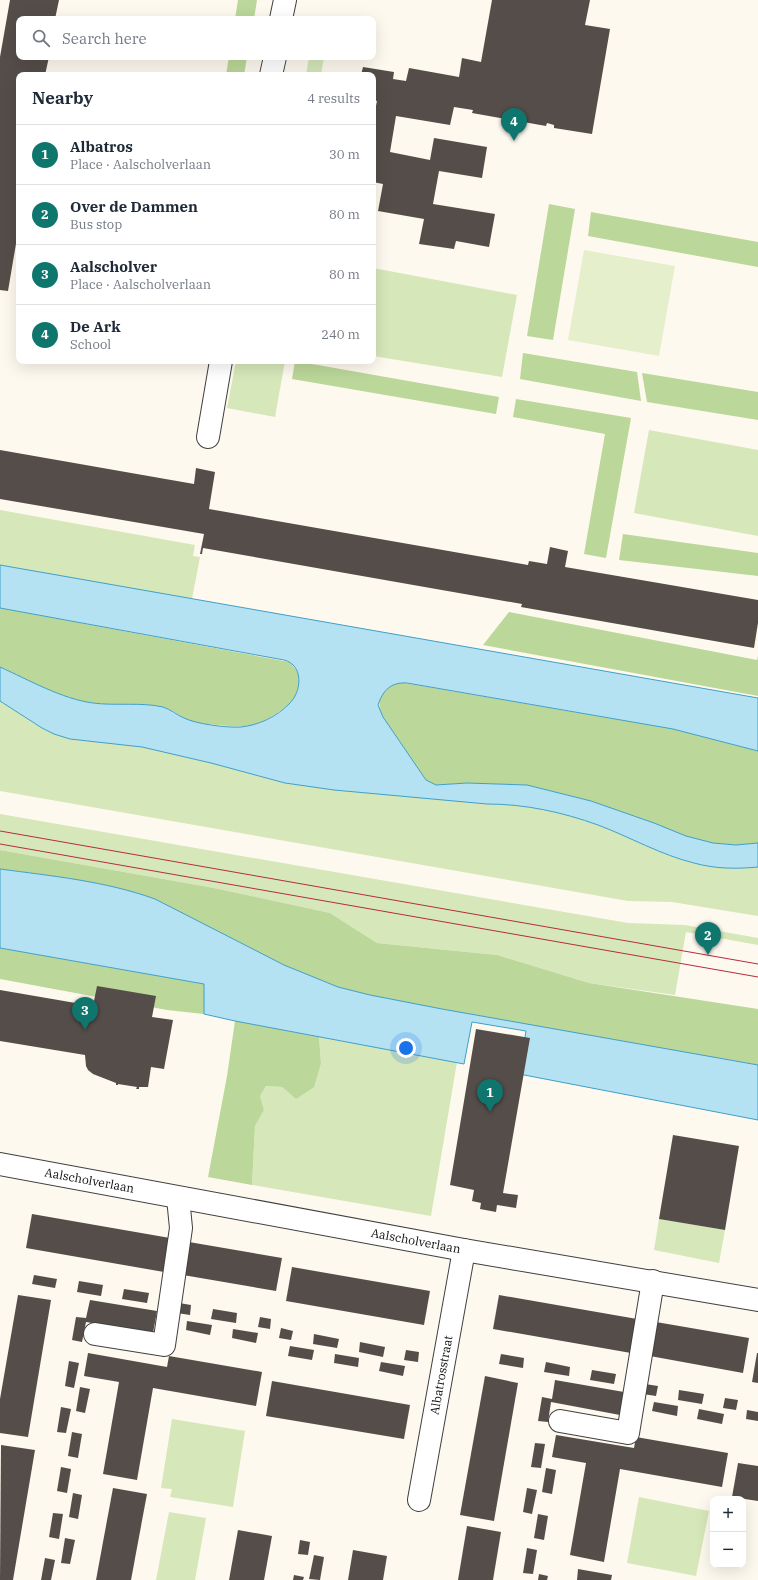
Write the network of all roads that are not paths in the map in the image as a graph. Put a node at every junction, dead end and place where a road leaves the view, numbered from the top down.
1 (285, 0) edge
2 (282, 16) edge
3 (274, 60) edge
4 (272, 72) edge
5 (220, 364) edge
6 (208, 437) dead end
7 (0, 1164) edge
8 (178, 1198) junction
9 (464, 1250) junction
10 (653, 1281) junction
11 (758, 1300) edge
12 (95, 1334) dead end
13 (560, 1421) dead end
14 (419, 1500) dead end

1 - 2 street
3 - 4 street
5 - 6 street
7 - 8 street, Aalscholverlaan
8 - 9 street, Aalscholverlaan
8 - 12 street
9 - 10 street, Aalscholverlaan
9 - 14 street, Albatrosstraat
10 - 11 street, Aalscholverlaan
10 - 13 street

